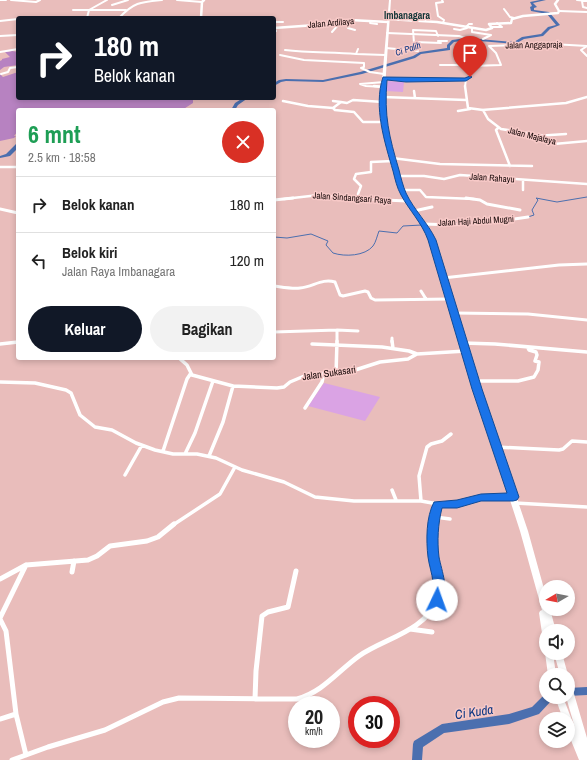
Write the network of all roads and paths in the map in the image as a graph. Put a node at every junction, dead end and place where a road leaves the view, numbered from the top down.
1 (0, 0) edge
2 (6, 0) edge
3 (11, 0) edge
4 (40, 0) edge
5 (107, 0) edge
6 (128, 0) edge
7 (145, 0) edge
8 (162, 0) edge
9 (178, 0) edge
10 (390, 0) edge
11 (442, 0) edge
12 (558, 0) edge
13 (577, 0) edge
14 (582, 0) edge
15 (203, 1) edge
16 (587, 1) edge
17 (112, 5) dead end
18 (587, 8) edge
19 (73, 10) dead end
20 (89, 10) junction
21 (98, 10) junction
22 (126, 10) junction
23 (504, 10) dead end
24 (559, 11) junction
25 (587, 13) edge
26 (88, 16) edge
27 (96, 16) edge
28 (120, 16) edge
29 (201, 16) edge
30 (583, 16) dead end
31 (514, 18) junction
32 (16, 19) edge
33 (0, 21) edge
34 (388, 21) junction
35 (276, 22) edge
36 (283, 22) dead end
37 (336, 23) junction
38 (370, 23) dead end
39 (377, 23) junction
40 (443, 23) junction
41 (497, 23) junction
42 (340, 24) junction
43 (472, 24) dead end
44 (491, 27) junction
45 (276, 28) edge
46 (467, 28) junction
47 (454, 29) dead end
48 (472, 29) junction
49 (355, 30) dead end
50 (332, 32) dead end
51 (472, 32) junction
52 (387, 33) junction
53 (451, 33) dead end
54 (412, 34) junction
55 (16, 35) edge
56 (437, 35) junction
57 (0, 36) edge
58 (451, 36) junction
59 (483, 39) dead end
60 (447, 41) dead end
61 (436, 42) junction
62 (441, 43) dead end
63 (486, 45) dead end
64 (489, 46) junction
65 (587, 46) edge
66 (386, 48) junction
67 (16, 49) edge
68 (358, 49) dead end
69 (284, 50) dead end
70 (418, 51) dead end
71 (0, 52) edge
72 (280, 54) dead end
73 (356, 54) junction
74 (385, 55) junction
75 (587, 56) edge
76 (353, 57) dead end
77 (472, 58) dead end
78 (440, 65) dead end
79 (471, 65) junction
80 (16, 67) edge
81 (1, 74) edge
82 (466, 79) junction
83 (384, 80) junction
84 (414, 91) dead end
85 (587, 97) edge
86 (415, 98) junction
87 (383, 99) junction
88 (466, 100) junction
89 (283, 101) dead end
90 (333, 101) dead end
91 (341, 102) junction
92 (333, 108) junction
93 (470, 110) junction
94 (482, 110) junction
95 (458, 111) dead end
96 (384, 122) junction
97 (498, 128) junction
98 (566, 134) dead end
99 (534, 136) junction
100 (587, 141) edge
101 (393, 159) junction
102 (510, 166) junction
103 (532, 166) dead end
104 (0, 167) edge
105 (16, 167) edge
106 (398, 176) junction
107 (523, 180) junction
108 (587, 184) edge
109 (402, 190) junction
110 (523, 190) dead end
111 (359, 199) junction
112 (276, 200) edge
113 (407, 201) junction
114 (432, 207) dead end
115 (0, 209) edge
116 (520, 210) dead end
117 (414, 211) junction
118 (16, 213) edge
119 (528, 217) dead end
120 (424, 225) junction
121 (587, 264) edge
122 (443, 278) junction
123 (276, 286) edge
124 (421, 291) dead end
125 (426, 299) junction
126 (450, 299) junction
127 (454, 314) junction
128 (587, 320) edge
129 (337, 330) junction
130 (358, 330) dead end
131 (276, 332) edge
132 (392, 338) dead end
133 (16, 342) edge
134 (463, 343) junction
135 (0, 344) edge
136 (312, 344) dead end
137 (336, 345) junction
138 (393, 348) junction
139 (528, 348) junction
140 (466, 351) junction
141 (587, 352) edge
142 (417, 354) junction
143 (183, 360) edge
144 (191, 373) junction
145 (324, 373) junction
146 (336, 374) junction
147 (213, 381) junction
148 (475, 381) junction
149 (0, 382) edge
150 (233, 386) junction
151 (305, 408) dead end
152 (451, 434) dead end
153 (587, 442) edge
154 (142, 445) junction
155 (496, 447) junction
156 (163, 451) junction
157 (185, 454) junction
158 (209, 456) junction
159 (235, 467) junction
160 (125, 476) dead end
161 (392, 490) dead end
162 (396, 500) junction
163 (514, 500) junction
164 (421, 501) junction
165 (438, 504) junction
166 (587, 507) edge
167 (435, 517) junction
168 (450, 519) dead end
169 (74, 561) junction
170 (26, 565) junction
171 (296, 571) dead end
172 (72, 572) dead end
173 (0, 579) edge
174 (539, 588) edge
175 (0, 618) edge
176 (410, 629) junction
177 (432, 632) dead end
178 (255, 699) junction
179 (574, 704) edge
180 (16, 714) junction
181 (0, 719) edge
182 (575, 738) edge
183 (587, 754) edge
184 (26, 755) junction
185 (12, 760) edge
186 (584, 760) edge

1 - 2 street
3 - 4 street
5 - 20 street
6 - 17 street
7 - 8 street
7 - 22 street
9 - 15 street
10 - 34 highway
11 - 40 street
12 - 24 street
13 - 14 street
14 - 16 street
14 - 18 street
15 - 29 street
19 - 20 street
20 - 21 street
20 - 26 street
21 - 22 street
21 - 27 street
22 - 28 street
23 - 31 street
24 - 25 street
24 - 31 street
25 - 30 street
31 - 41 street
32 - 33 street
34 - 39 street, Jalan Ardilaya
34 - 40 street, Jalan Ardilaya
34 - 52 highway
35 - 36 street
37 - 39 street, Jalan Ardilaya
37 - 42 street
37 - 45 street, Jalan Ardilaya
38 - 39 street
40 - 46 street, Jalan Ardilaya
41 - 44 street
41 - 44 street
42 - 49 street
42 - 50 street
43 - 46 street
44 - 48 street, Jalan Ardilaya
46 - 47 street
46 - 48 street, Jalan Ardilaya
48 - 51 street
51 - 58 street
51 - 59 street
52 - 54 street
52 - 66 highway
53 - 58 street
54 - 56 street
54 - 56 street
54 - 61 street
55 - 57 street
56 - 58 street
56 - 61 street
60 - 61 street
61 - 62 street
63 - 64 street
64 - 65 street, Jalan Anggapraja
64 - 79 street, Jalan Anggapraja
65 - 75 street
66 - 70 street
66 - 74 highway
67 - 71 street
68 - 73 street
69 - 73 street
72 - 83 street
73 - 74 street
73 - 76 street
74 - 83 highway
77 - 79 street
78 - 79 street
79 - 82 street
80 - 81 street
82 - 83 street
82 - 88 street
83 - 83 street
83 - 87 highway
84 - 86 street
85 - 94 street
86 - 87 street
86 - 88 street
87 - 91 street
87 - 96 highway
88 - 93 street
89 - 92 street
90 - 91 street
91 - 92 street
92 - 96 street
93 - 94 street
93 - 95 street
94 - 97 street, Jalan Majalaya
96 - 101 highway
97 - 99 street, Jalan Majalaya
97 - 102 street
98 - 99 street
99 - 100 street, Jalan Majalaya
101 - 102 street
101 - 106 highway
101 - 111 street
102 - 103 street
104 - 105 street
106 - 107 street, Jalan Rahayu
106 - 109 highway
107 - 108 street, Jalan Rahayu
107 - 110 street
109 - 113 highway
109 - 116 street
111 - 112 street, Jalan Sindangsari Raya
111 - 113 street, Jalan Sindangsari Raya
113 - 117 highway
114 - 117 street
115 - 118 street
117 - 120 highway
119 - 120 street, Jalan Haji Abdul Mugni
120 - 122 highway
121 - 122 street
122 - 126 highway
123 - 125 street
124 - 125 street
125 - 126 street
126 - 127 highway
127 - 128 street
127 - 134 highway
129 - 130 street
129 - 131 street
129 - 137 street
132 - 138 street
133 - 135 street
134 - 139 street
134 - 140 highway
136 - 137 street
137 - 138 street
137 - 146 street
138 - 142 street
139 - 141 street
139 - 148 street
140 - 142 street
140 - 148 highway
142 - 146 street, Jalan Sukasari
143 - 144 street
144 - 147 street, Jalan Sukasari
144 - 156 street
145 - 146 street, Jalan Sukasari
145 - 150 street, Jalan Sukasari
145 - 151 street
147 - 150 street, Jalan Sukasari
147 - 157 street
148 - 155 highway
149 - 154 street
150 - 158 street
152 - 164 street
153 - 155 street
154 - 156 street
154 - 160 street
155 - 163 highway
156 - 157 street
157 - 158 street
158 - 159 street
159 - 162 street
159 - 169 street
161 - 162 street
162 - 164 street
163 - 165 street
163 - 166 street
163 - 174 highway
164 - 165 street
165 - 167 street
167 - 168 street
167 - 176 street
169 - 170 street
169 - 172 street
170 - 173 street
170 - 175 street
171 - 178 street
175 - 180 street
176 - 177 street
176 - 178 street
178 - 184 street
179 - 183 highway
180 - 181 street
180 - 184 street
182 - 186 highway
184 - 185 street

